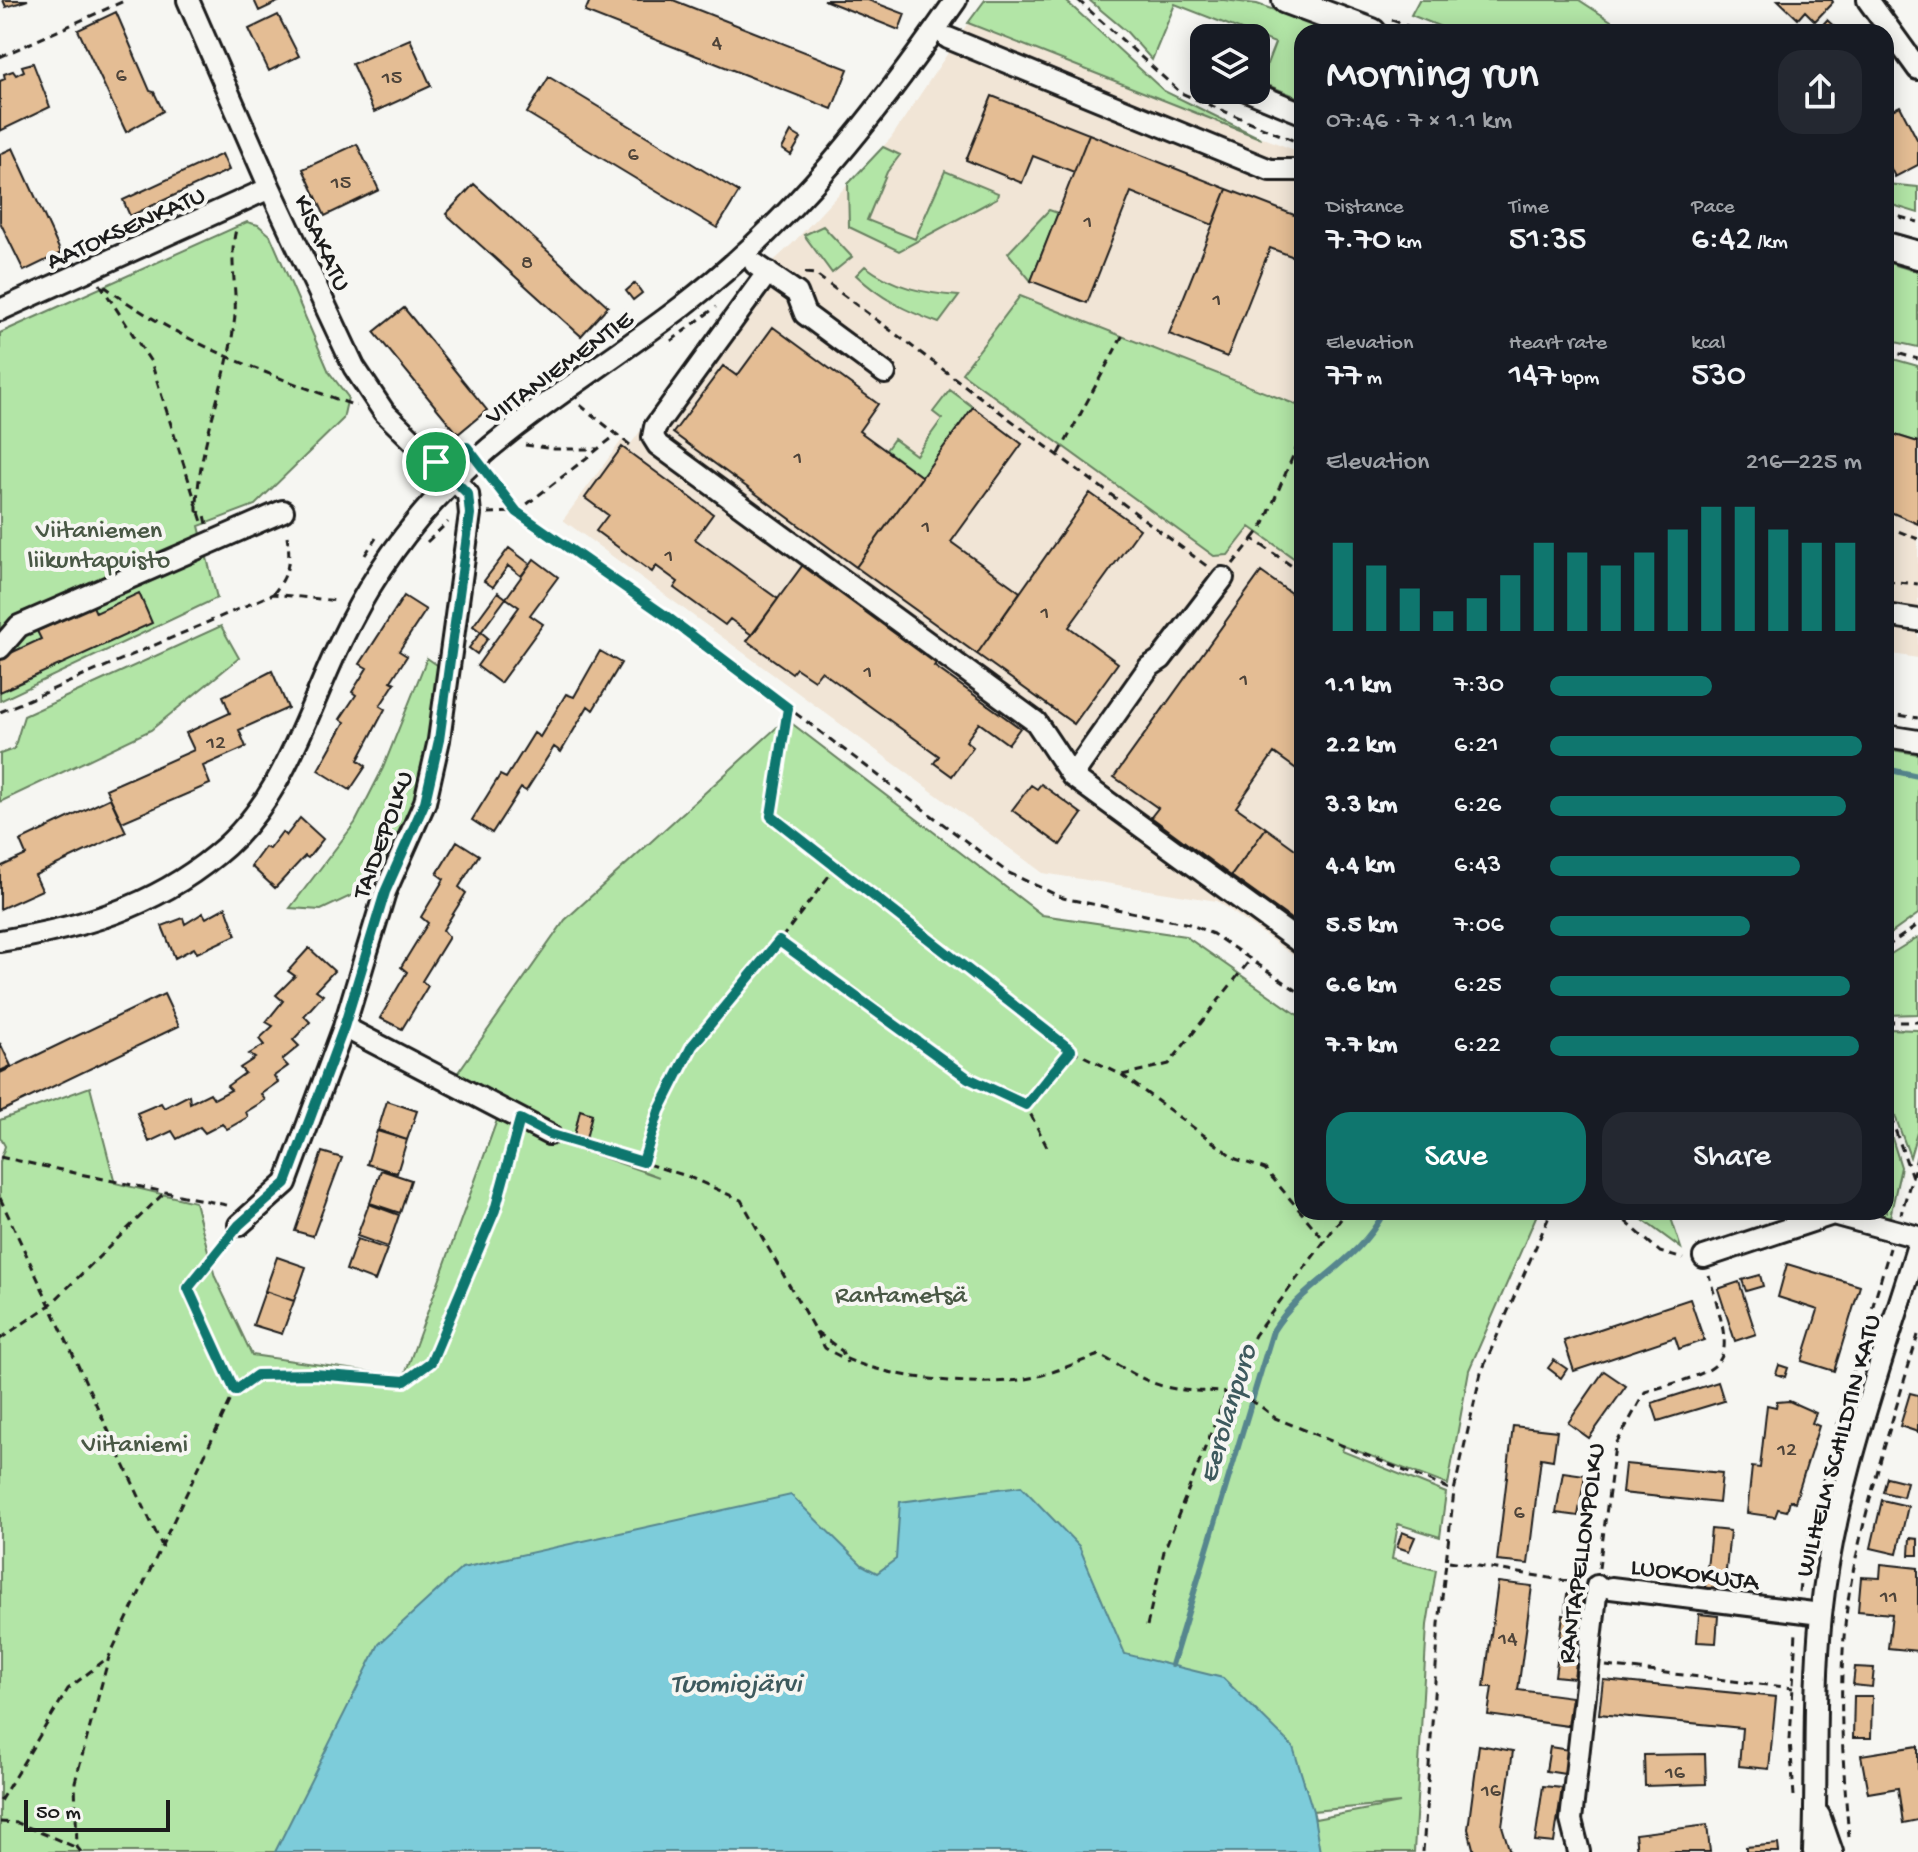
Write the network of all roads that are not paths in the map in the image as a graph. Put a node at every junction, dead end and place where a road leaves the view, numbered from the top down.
1 (188, 0) edge
2 (956, 0) edge
3 (1286, 0) edge
4 (1868, 0) edge
5 (1350, 24) edge
6 (1885, 24) edge
7 (1894, 36) edge
8 (948, 38) dead end
9 (1918, 69) edge
10 (1270, 100) edge
11 (1294, 110) edge
12 (1294, 170) edge
13 (270, 188) junction
14 (1894, 248) edge
15 (1918, 255) edge
16 (0, 310) edge
17 (885, 373) dead end
18 (454, 480) junction
19 (283, 511) dead end
20 (1223, 578) road end
21 (1894, 616) edge
22 (1918, 620) edge
23 (0, 648) edge
24 (1894, 737) edge
25 (1918, 741) edge
26 (1072, 776) junction
27 (1294, 938) edge
28 (0, 941) edge
29 (344, 1027) junction
30 (549, 1134) road end
31 (247, 1218) road end
32 (1810, 1220) edge
33 (1855, 1220) edge
34 (1918, 1237) edge
35 (1918, 1245) edge
36 (1707, 1253) road end
37 (1604, 1587) joint
38 (1821, 1614) junction
39 (1816, 1804) junction
40 (1579, 1852) edge
41 (1814, 1852) edge
42 (1832, 1852) edge

1 - 13 street, KISAKATU
2 - 18 street, VIITANIEMENTIE
3 - 5 main road
4 - 6 street
7 - 9 street
8 - 12 street
10 - 11 street
13 - 16 street, AATOKSENKATU
13 - 18 street, KISAKATU
14 - 15 main road
17 - 26 street
18 - 28 street, VIITANIEMENTIE
18 - 29 street, TAIDEPOLKU
19 - 23 street
20 - 26 street
21 - 22 street
24 - 25 street
26 - 27 street
29 - 30 street
29 - 31 street, TAIDEPOLKU
32 - 36 street
33 - 34 street
35 - 38 street, WILHELM SCHILDTIN KATU
37 - 38 street, LUOKOKUJA
37 - 40 street, RANTAPELLONPOLKU
38 - 39 street, WILHELM SCHILDTIN KATU
39 - 41 street, WILHELM SCHILDTIN KATU
39 - 42 street, WILHELM SCHILDTIN KATU

